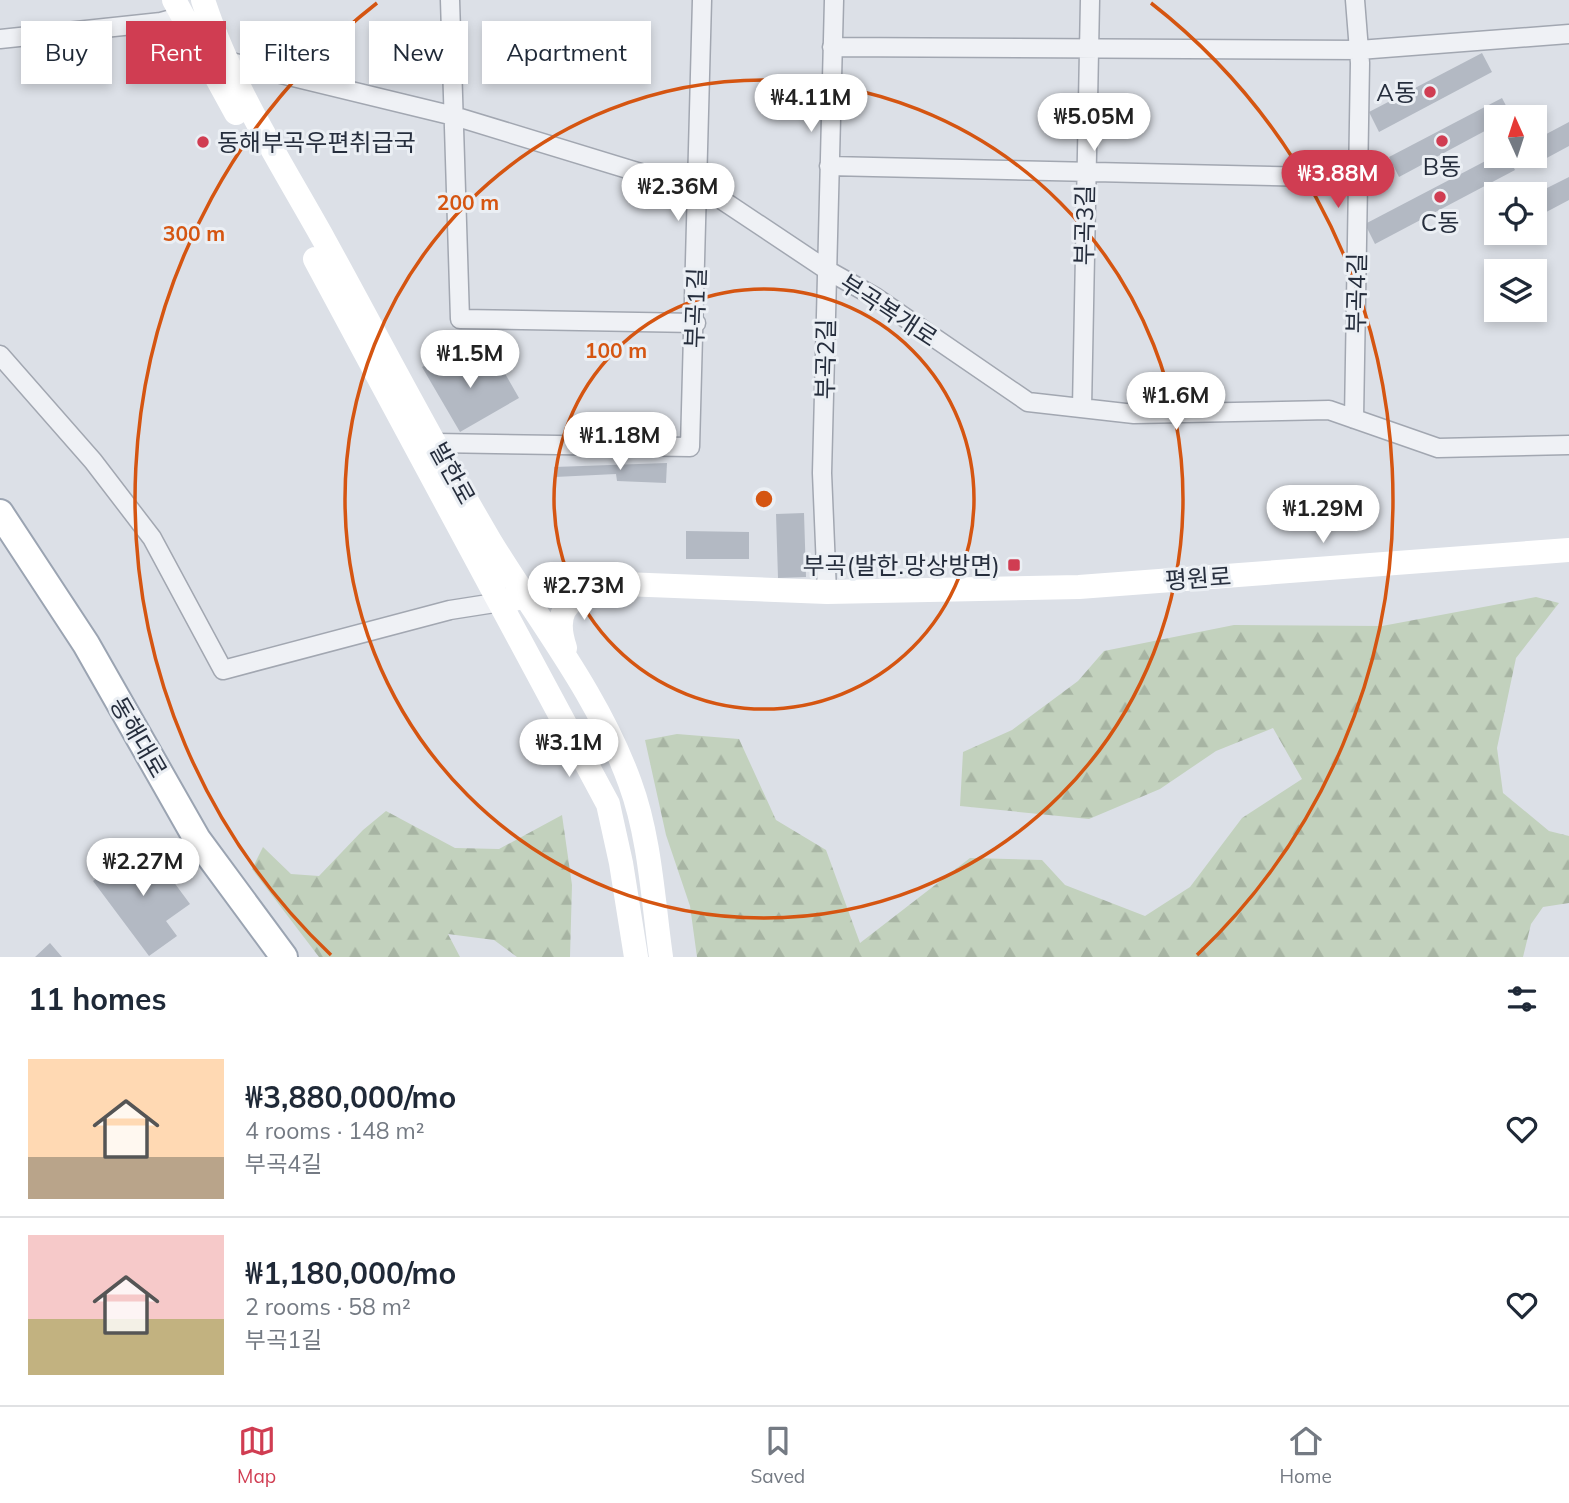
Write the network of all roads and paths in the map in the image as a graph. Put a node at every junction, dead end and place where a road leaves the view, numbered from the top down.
1 (203, 0) edge
2 (450, 0) edge
3 (702, 0) edge
4 (834, 0) edge
5 (1090, 0) edge
6 (1355, 0) edge
7 (179, 8) edge
8 (212, 12) edge
9 (1569, 34) edge
10 (0, 38) edge
11 (832, 47) junction
12 (1088, 47) junction
13 (1359, 50) junction
14 (227, 61) junction
15 (453, 116) junction
16 (829, 166) junction
17 (1084, 172) junction
18 (1358, 178) junction
19 (698, 191) junction
20 (827, 270) junction
21 (695, 323) junction
22 (0, 355) edge
23 (1082, 408) junction
24 (1354, 419) junction
25 (436, 443) junction
26 (1569, 445) edge
27 (0, 513) edge
28 (1569, 550) edge
29 (598, 583) junction
30 (827, 592) junction
31 (528, 598) junction
32 (501, 602) junction
33 (568, 659) junction
34 (284, 957) edge
35 (636, 957) edge
36 (661, 957) edge

1 - 8 street, 발한로
2 - 15 street
3 - 19 street, 부곡1길
4 - 11 street, 부곡2길
5 - 12 street, 부곡3길
6 - 13 street, 부곡4길
7 - 10 street
7 - 32 street, 발한로
8 - 14 street, 발한로
9 - 13 street
11 - 12 street
11 - 16 street, 부곡2길
12 - 13 street
12 - 17 street, 부곡3길
13 - 18 street, 부곡4길
14 - 15 street, 부곡복개로
14 - 25 street, 발한로
15 - 19 street, 부곡복개로
15 - 21 street
16 - 17 street
16 - 20 street, 부곡2길
17 - 18 street
17 - 23 street, 부곡3길
18 - 24 street, 부곡4길
19 - 20 street, 부곡복개로
19 - 21 street, 부곡1길
20 - 23 street, 부곡복개로
20 - 30 street, 부곡2길
21 - 25 street, 부곡1길
22 - 32 street
23 - 24 street, 부곡복개로
24 - 26 street, 부곡복개로
25 - 31 street, 발한로
27 - 34 main road, 동해대로
28 - 30 street, 평원로
29 - 30 street, 평원로
29 - 31 street, 평원로
29 - 33 street
31 - 32 street, 평원로
31 - 33 street, 발한로
32 - 35 street, 발한로
33 - 36 street, 발한로

